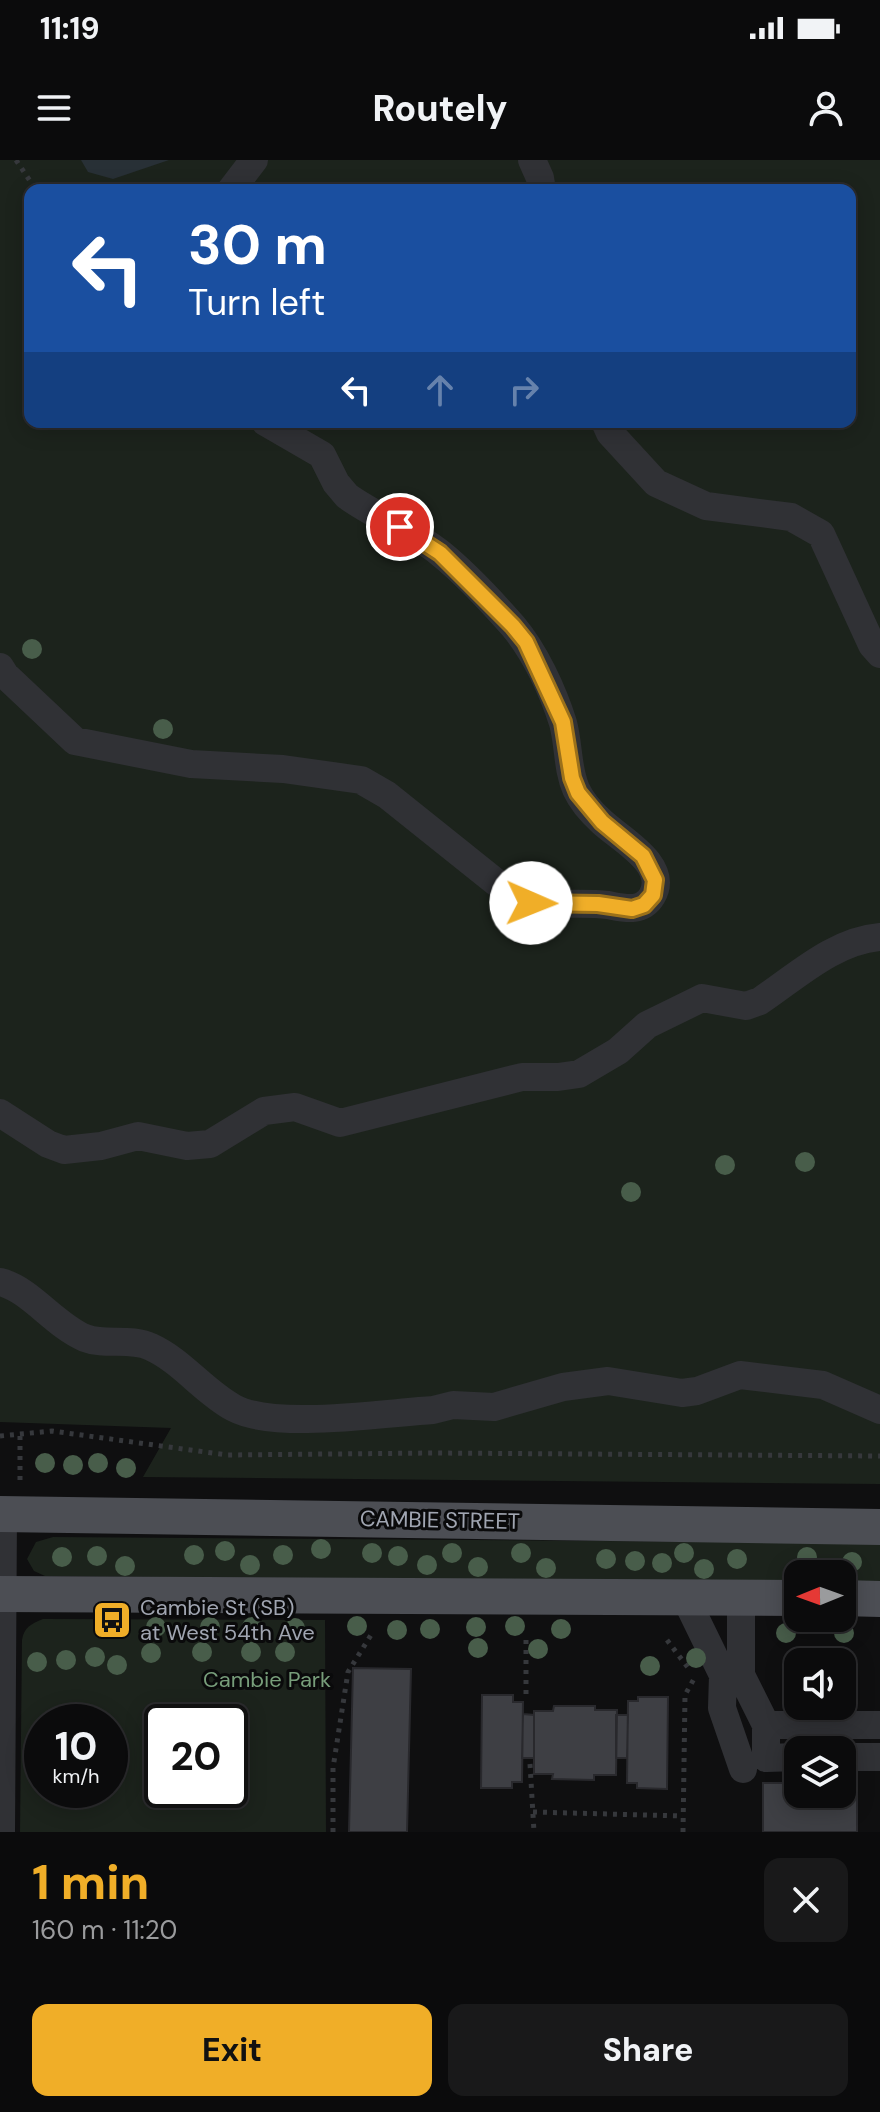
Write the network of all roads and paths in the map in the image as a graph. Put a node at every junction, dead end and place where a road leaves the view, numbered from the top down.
1 (16, 160) edge
2 (254, 160) edge
3 (532, 160) edge
4 (32, 184) edge
5 (236, 184) edge
6 (540, 184) edge
7 (275, 428) edge
8 (608, 428) edge
9 (880, 654) edge
10 (0, 667) edge
11 (880, 937) edge
12 (0, 1113) edge
13 (0, 1282) edge
14 (880, 1410) edge
15 (0, 1436) edge
16 (20, 1436) junction
17 (880, 1456) edge
18 (7, 1504) edge
19 (880, 1527) edge
20 (1, 1594) edge
21 (685, 1597) junction
22 (741, 1598) junction
23 (784, 1598) edge
24 (856, 1598) edge
25 (880, 1599) edge
26 (371, 1635) dead end
27 (526, 1637) dead end
28 (667, 1640) dead end
29 (732, 1675) junction
30 (526, 1694) dead end
31 (766, 1725) junction
32 (880, 1725) edge
33 (734, 1754) dead end
34 (784, 1757) edge
35 (856, 1757) edge
36 (880, 1757) edge
37 (530, 1764) dead end
38 (0, 1808) edge
39 (533, 1812) junction
40 (683, 1816) junction
41 (1, 1832) edge
42 (333, 1832) edge
43 (534, 1832) edge
44 (683, 1832) edge

1 - 4 path
2 - 5 street
3 - 6 street
7 - 10 street
8 - 9 street
11 - 12 street
13 - 14 street
15 - 16 path
16 - 17 path
16 - 18 path
18 - 19 main road, CAMBIE STREET
18 - 20 street
20 - 21 main road
20 - 38 street
21 - 22 main road
21 - 29 street
22 - 23 main road
22 - 29 street
24 - 25 main road
26 - 42 path
27 - 30 path
28 - 40 path
29 - 31 street
29 - 33 street
31 - 32 street
31 - 34 street
35 - 36 street
37 - 39 path
38 - 41 street
39 - 40 path
39 - 43 path
40 - 44 path

